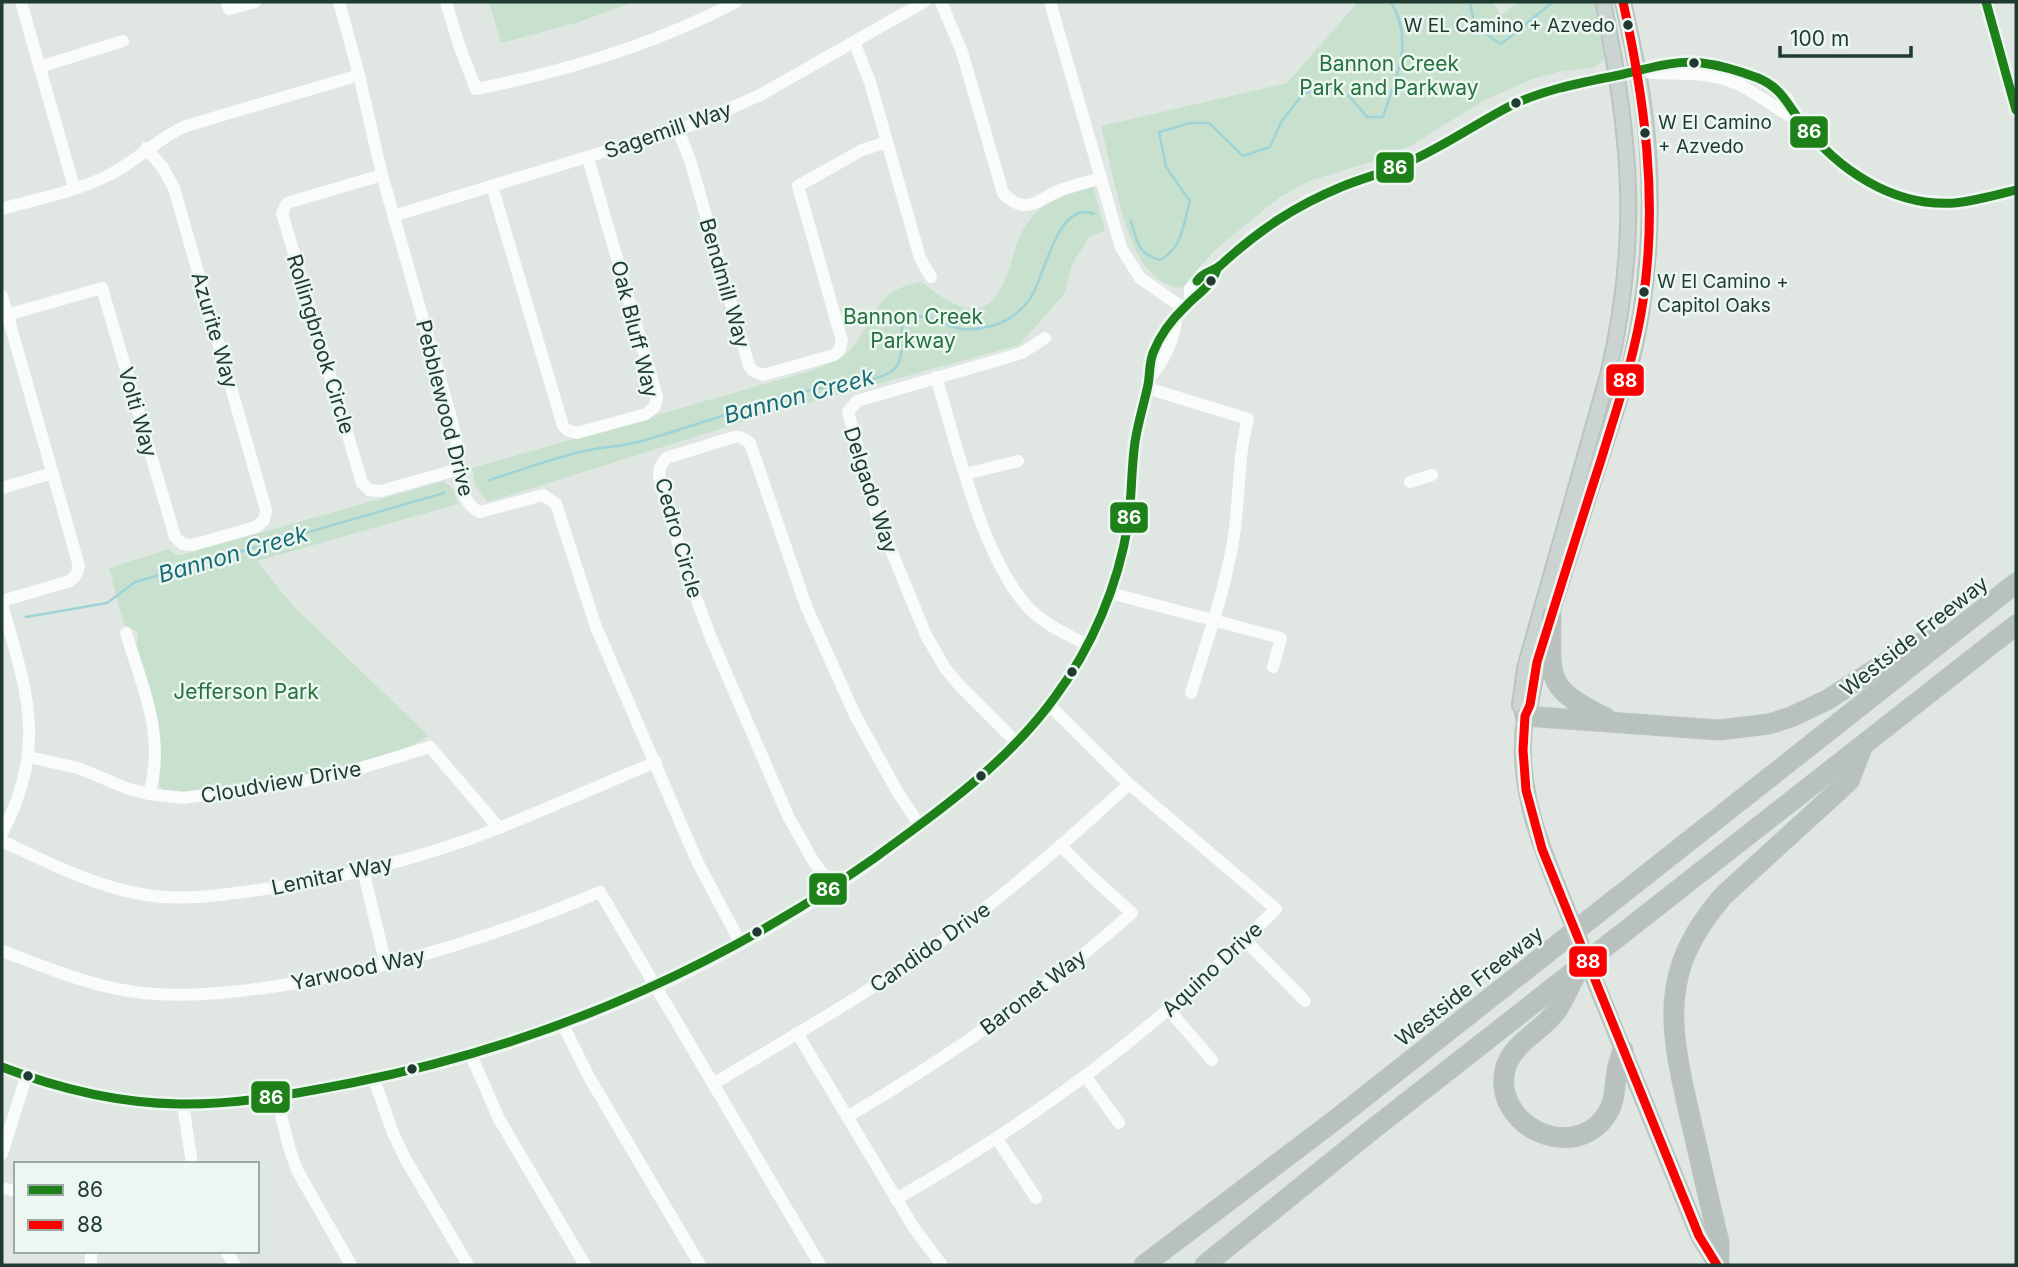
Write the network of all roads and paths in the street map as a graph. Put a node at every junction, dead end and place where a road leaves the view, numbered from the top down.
1 (21, 2) edge
2 (227, 2) edge
3 (255, 2) edge
4 (339, 2) edge
5 (446, 2) edge
6 (736, 2) edge
7 (925, 2) edge
8 (941, 2) edge
9 (1050, 2) edge
10 (1603, 2) edge
11 (1623, 2) edge
12 (1986, 2) edge
13 (123, 41) dead end
14 (854, 42) junction
15 (39, 67) junction
16 (1638, 71) junction
17 (359, 75) junction
18 (1618, 75) junction
19 (2016, 110) edge
20 (678, 130) junction
21 (887, 142) junction
22 (146, 148) junction
23 (588, 158) junction
24 (382, 175) junction
25 (1101, 178) junction
26 (492, 186) junction
27 (75, 187) junction
28 (2016, 190) edge
29 (2, 209) edge
30 (393, 216) junction
31 (931, 277) dead end
32 (2, 296) edge
33 (1183, 308) junction
34 (7, 315) junction
35 (1045, 338) dead end
36 (936, 377) junction
37 (1148, 383) junction
38 (1018, 461) dead end
39 (459, 469) junction
40 (53, 473) junction
41 (965, 474) junction
42 (1432, 475) dead end
43 (1410, 482) dead end
44 (2, 488) edge
45 (264, 520) joint
46 (2016, 583) edge
47 (1110, 593) junction
48 (2, 603) edge
49 (1551, 615) junction
50 (1213, 620) junction
51 (2016, 625) edge
52 (126, 633) dead end
53 (1952, 635) junction
54 (1087, 645) junction
55 (1273, 667) dead end
56 (1191, 693) dead end
57 (1049, 705) junction
58 (1525, 716) junction
59 (1612, 721) junction
60 (1016, 742) junction
61 (1864, 745) junction
62 (29, 757) junction
63 (656, 762) junction
64 (1129, 784) junction
65 (149, 794) junction
66 (920, 826) junction
67 (499, 828) junction
68 (2, 834) edge
69 (2, 841) edge
70 (1061, 846) junction
71 (363, 870) junction
72 (833, 888) junction
73 (1245, 940) junction
74 (741, 944) junction
75 (2, 951) edge
76 (386, 965) junction
77 (1578, 971) junction
78 (655, 987) junction
79 (1305, 1001) dead end
80 (1169, 1010) junction
81 (563, 1025) junction
82 (797, 1033) junction
83 (1623, 1050) junction
84 (471, 1055) junction
85 (1212, 1060) dead end
86 (2, 1067) edge
87 (26, 1077) junction
88 (1086, 1077) junction
89 (374, 1079) junction
90 (713, 1084) junction
91 (276, 1096) junction
92 (183, 1104) junction
93 (847, 1117) junction
94 (1119, 1123) dead end
95 (997, 1139) junction
96 (2, 1154) edge
97 (192, 1162) edge
98 (1036, 1198) dead end
99 (896, 1199) junction
100 (1699, 1236) junction
101 (941, 1264) edge
102 (351, 1265) edge
103 (468, 1265) edge
104 (585, 1265) edge
105 (700, 1265) edge
106 (820, 1265) edge
107 (1144, 1265) edge
108 (1205, 1265) edge
109 (1705, 1265) edge
110 (1718, 1265) edge

1 - 15 street
2 - 3 street
4 - 17 street, Pebblewood Drive
5 - 6 street
7 - 14 street, Sagemill Way
8 - 25 street
9 - 25 street
10 - 18 main road
11 - 16 main road
12 - 19 street
13 - 15 street
14 - 20 street, Sagemill Way
14 - 21 street
15 - 27 street
16 - 18 street
16 - 28 street
16 - 49 main road
17 - 22 street
17 - 24 street, Pebblewood Drive
18 - 33 street
18 - 58 main road
20 - 21 street, Bendmill Way
20 - 23 street, Sagemill Way
21 - 31 street
22 - 27 street
22 - 45 street, Azurite Way
23 - 26 street, Sagemill Way
23 - 26 street, Oak Bluff Way
24 - 30 street, Pebblewood Drive
24 - 39 street, Rollingbrook Circle
25 - 33 street
26 - 30 street, Sagemill Way
27 - 29 street
30 - 39 street, Pebblewood Drive
32 - 34 street
33 - 37 street
34 - 40 street
34 - 45 street, Volti Way
35 - 36 street, Delgado Way
36 - 41 street
36 - 60 street, Delgado Way
37 - 47 street
37 - 50 street
38 - 41 street
39 - 63 street, Pebblewood Drive
40 - 44 street
40 - 48 street
41 - 54 street
42 - 43 street
46 - 53 highway, Westside Freeway
47 - 50 street
47 - 54 street
48 - 62 street
49 - 58 main road
49 - 59 highway
50 - 55 street
50 - 56 street
51 - 61 highway
52 - 65 street
53 - 59 highway
53 - 107 highway, Westside Freeway
54 - 57 street
57 - 60 street
57 - 64 street, Aquino Drive
58 - 59 highway
58 - 83 main road, bridge
60 - 66 street
61 - 77 highway
61 - 110 highway
62 - 65 street, Cloudview Drive
62 - 68 street
63 - 67 street, Lemitar Way
63 - 74 street, Pebblewood Drive
64 - 70 street, Candido Drive
64 - 73 street, Aquino Drive
65 - 67 street, Cloudview Drive
66 - 72 street
66 - 72 street, Cedro Circle
67 - 71 street, Lemitar Way
69 - 71 street, Lemitar Way
70 - 82 street, Candido Drive
70 - 93 street, Baronet Way
71 - 76 street
72 - 74 street
73 - 79 street
73 - 80 street, Aquino Drive
74 - 78 street
75 - 76 street, Yarwood Way
76 - 78 street, Yarwood Way
77 - 83 highway
77 - 108 highway
78 - 81 street
78 - 90 street
80 - 85 street
80 - 88 street, Aquino Drive
81 - 84 street
81 - 105 street
82 - 90 street, Candido Drive
82 - 93 street
83 - 100 main road
84 - 89 street
84 - 104 street
86 - 87 street
87 - 92 street
87 - 96 street
88 - 94 street
88 - 95 street, Aquino Drive
89 - 91 street
89 - 103 street
90 - 106 street
91 - 92 street
91 - 102 street
92 - 97 street
93 - 99 street
95 - 98 street
95 - 99 street, Aquino Drive
99 - 101 street
100 - 109 main road
100 - 110 main road

